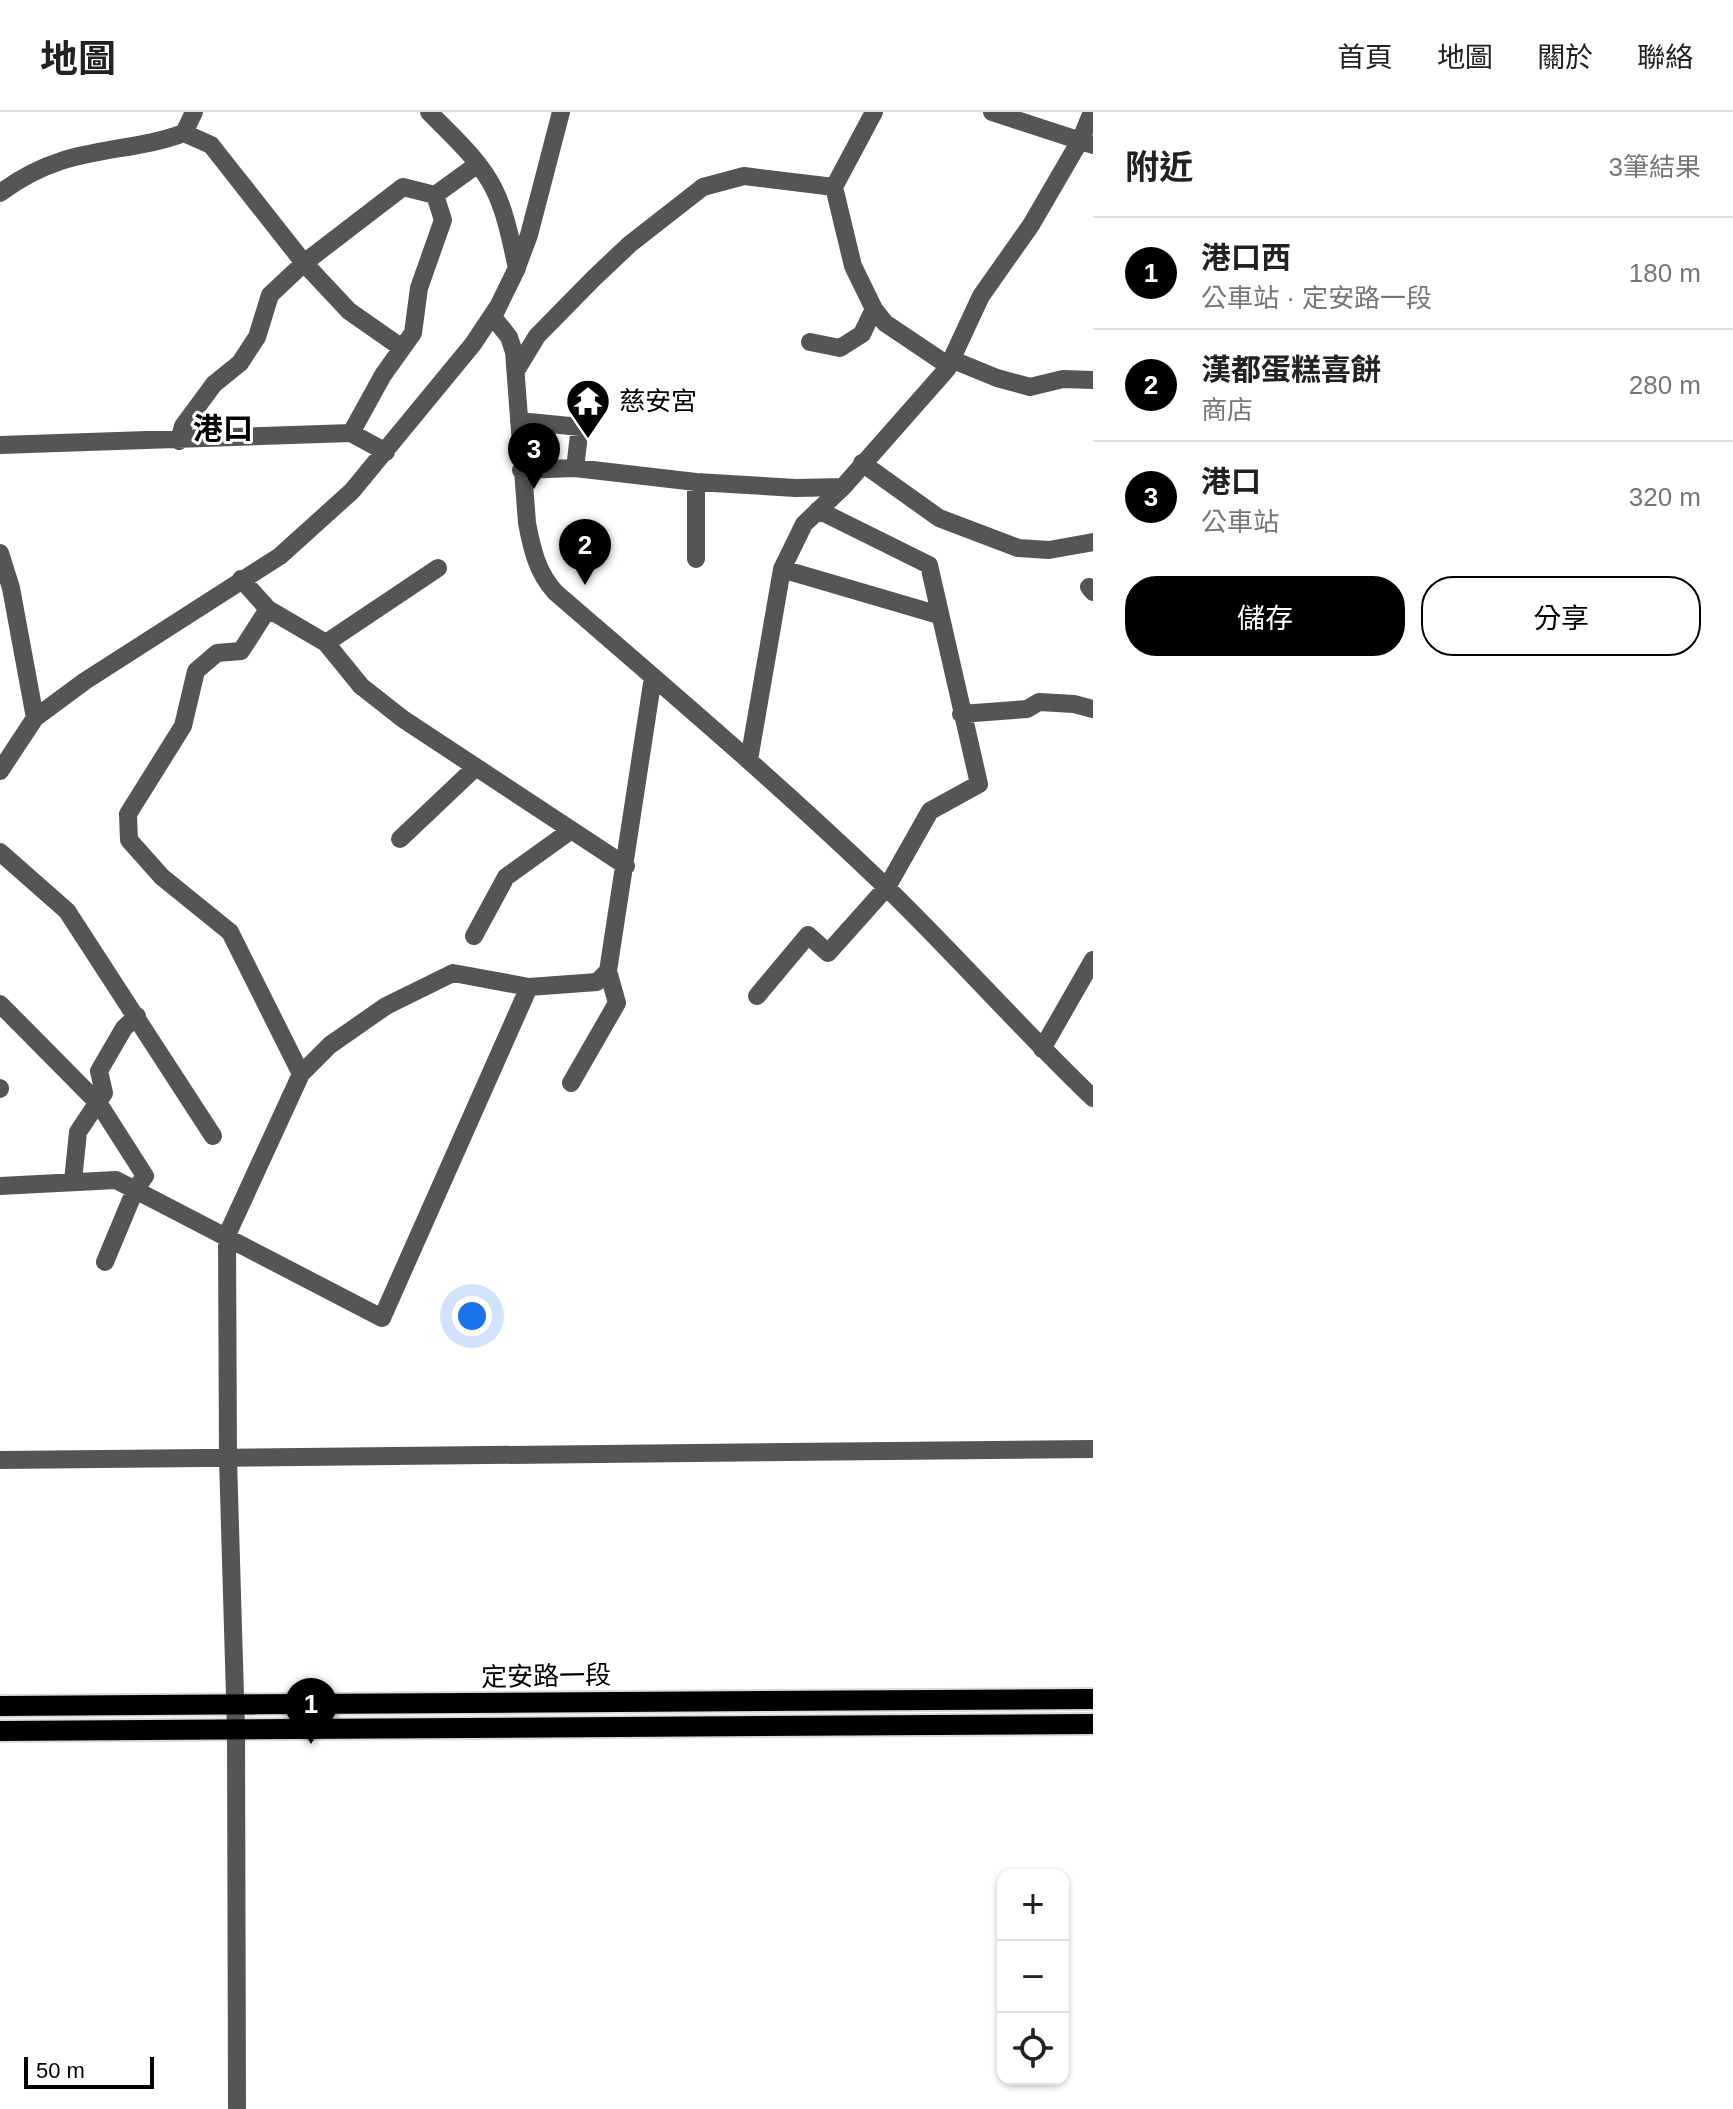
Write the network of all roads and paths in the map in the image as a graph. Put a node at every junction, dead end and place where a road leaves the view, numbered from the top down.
1 (194, 112) edge
2 (429, 112) edge
3 (561, 112) edge
4 (874, 112) edge
5 (992, 112) edge
6 (1092, 112) edge
7 (184, 133) junction
8 (1087, 142) edge
9 (478, 164) junction
10 (834, 187) junction
11 (0, 193) edge
12 (435, 195) junction
13 (304, 263) junction
14 (517, 268) junction
15 (874, 309) junction
16 (493, 317) junction
17 (810, 342) dead end
18 (402, 348) junction
19 (951, 363) junction
20 (517, 369) junction
21 (1093, 380) edge
22 (519, 421) junction
23 (351, 433) junction
24 (179, 441) junction
25 (0, 445) edge
26 (386, 452) junction
27 (862, 463) junction
28 (575, 468) junction
29 (521, 470) junction
30 (696, 482) junction
31 (843, 487) junction
32 (818, 510) junction
33 (1093, 542) edge
34 (0, 553) edge
35 (696, 559) dead end
36 (438, 568) dead end
37 (782, 569) junction
38 (241, 579) junction
39 (268, 609) junction
40 (939, 615) junction
41 (326, 643) junction
42 (653, 677) junction
43 (1093, 709) edge
44 (961, 714) junction
45 (35, 718) junction
46 (749, 760) junction
47 (476, 767) junction
48 (0, 771) edge
49 (570, 831) junction
50 (400, 839) dead end
51 (0, 852) edge
52 (626, 866) junction
53 (887, 887) junction
54 (474, 936) dead end
55 (1093, 960) edge
56 (608, 971) junction
57 (529, 987) junction
58 (757, 996) dead end
59 (0, 1004) edge
60 (137, 1016) junction
61 (1042, 1049) junction
62 (301, 1074) junction
63 (571, 1083) dead end
64 (1093, 1098) edge
65 (99, 1104) junction
66 (213, 1136) dead end
67 (73, 1181) junction
68 (0, 1186) edge
69 (135, 1190) junction
70 (227, 1235) junction
71 (105, 1262) dead end
72 (1093, 1449) edge
73 (228, 1459) junction
74 (0, 1460) edge
75 (1093, 1699) edge
76 (236, 1705) junction
77 (0, 1706) edge
78 (1093, 1724) edge
79 (236, 1730) junction
80 (0, 1731) edge
81 (237, 2109) edge

1 - 7 street
2 - 9 street
3 - 14 street
4 - 10 street
5 - 8 street
6 - 8 street
7 - 11 street
7 - 13 street
8 - 19 street
9 - 12 street
9 - 14 street
10 - 15 street
10 - 20 street
12 - 13 street
12 - 18 street
13 - 18 street
13 - 24 street
14 - 16 street
15 - 17 street
15 - 19 street
16 - 20 street
16 - 26 street
18 - 23 street
19 - 21 street
19 - 27 street
20 - 22 street
22 - 28 street
22 - 29 street
23 - 24 street
23 - 26 street
24 - 25 street
26 - 38 street
27 - 31 street
27 - 33 street
28 - 29 street
28 - 30 street
29 - 42 street
30 - 31 street
30 - 35 street
31 - 32 street
32 - 37 street
32 - 40 street
34 - 45 street
36 - 41 street
37 - 40 street
37 - 46 street
38 - 39 street
38 - 45 street
39 - 41 street
39 - 62 street
40 - 44 street
41 - 47 street
42 - 46 street
42 - 52 street
43 - 44 street
44 - 53 street
45 - 48 street
46 - 53 street
47 - 49 street
47 - 50 street
49 - 52 street
49 - 54 street
51 - 60 street
52 - 56 street
53 - 58 street
53 - 61 street
55 - 61 street
56 - 57 street
56 - 63 street
57 - 62 street
57 - 70 street
59 - 65 street
60 - 65 street
60 - 66 street
61 - 64 street
62 - 70 street
65 - 67 street
65 - 69 street
67 - 68 street
67 - 69 street
69 - 70 street
69 - 71 street
70 - 73 street
72 - 73 street
73 - 74 street
73 - 76 street
75 - 76 main road, 定安路一段
76 - 77 main road, 定安路一段
76 - 79 street
78 - 79 main road, 定安路一段
79 - 80 main road, 定安路一段
79 - 81 street

